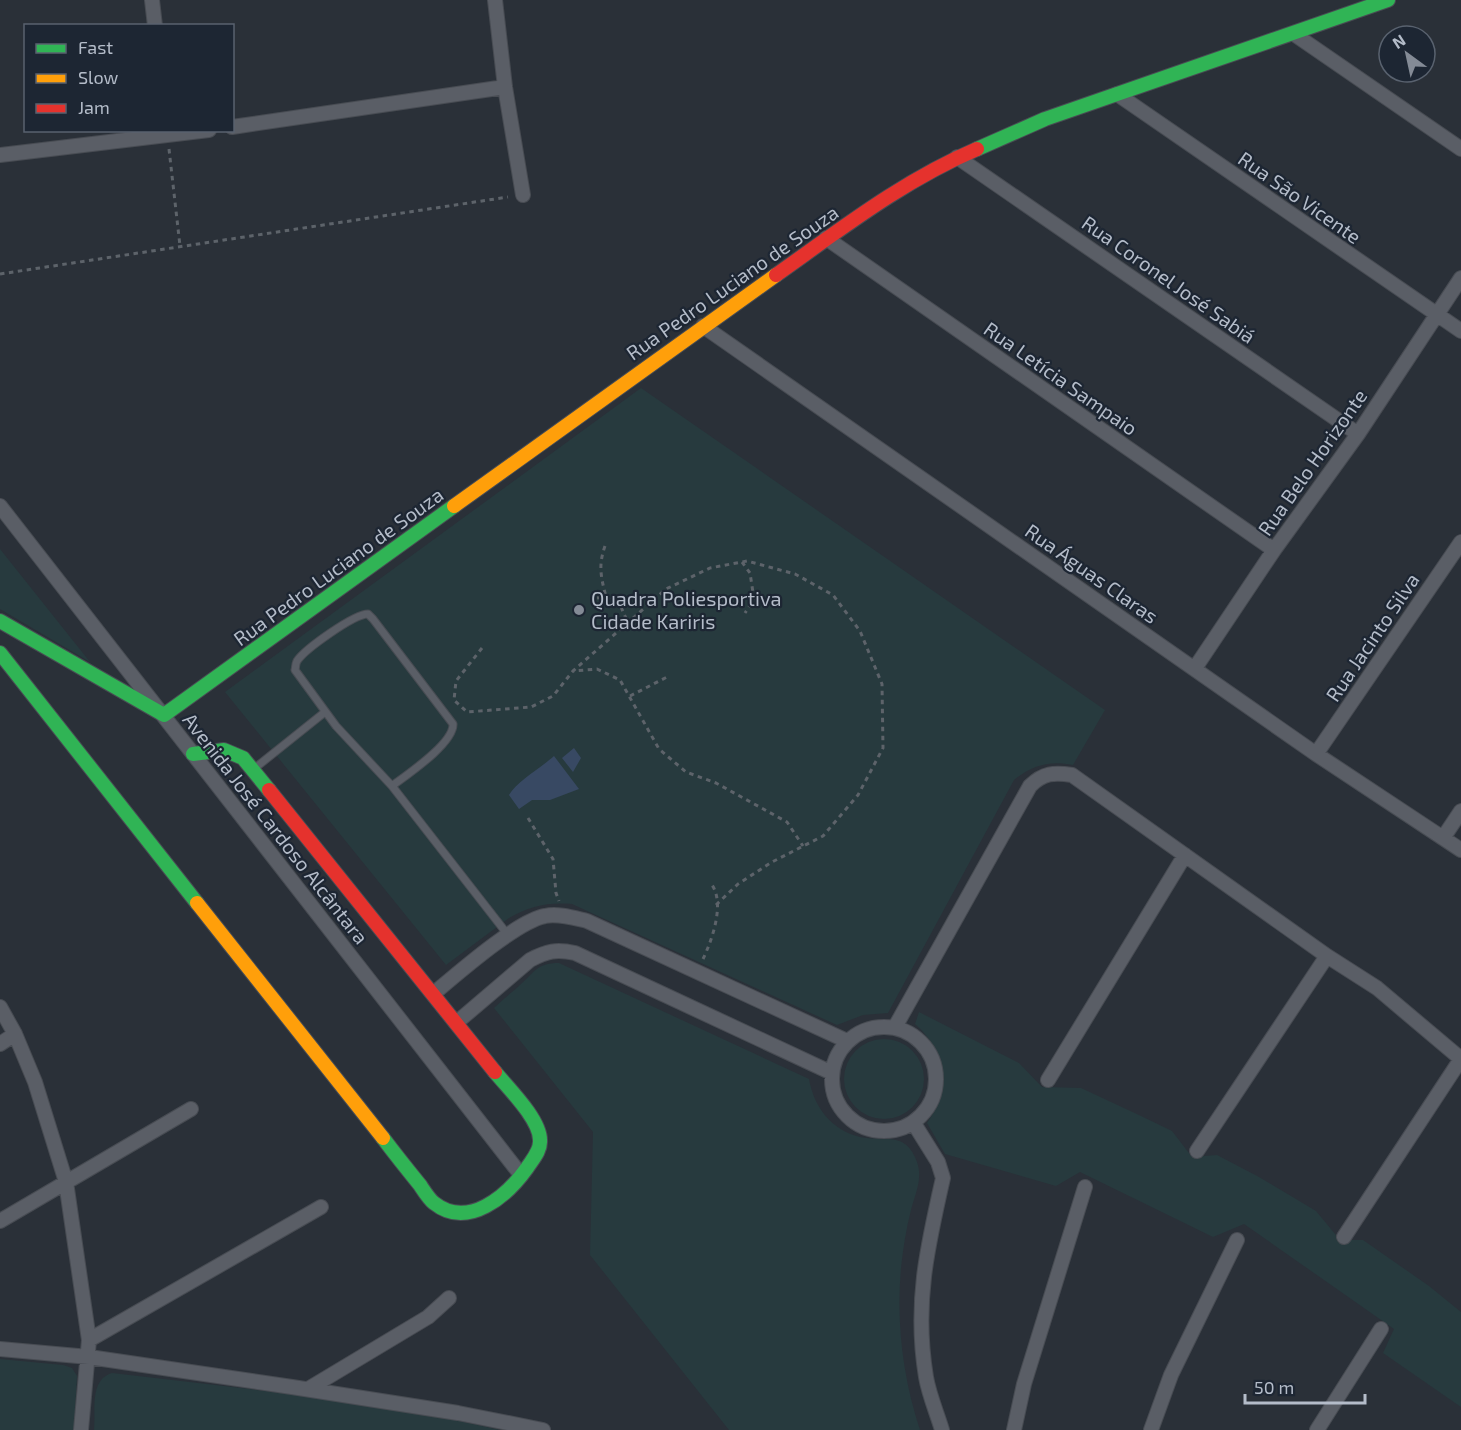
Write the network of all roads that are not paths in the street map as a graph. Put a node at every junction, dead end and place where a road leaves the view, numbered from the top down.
1 (153, 0) edge
2 (495, 0) edge
3 (1388, 0) edge
4 (155, 24) edge
5 (1294, 34) junction
6 (505, 87) junction
7 (1117, 94) junction
8 (234, 127) edge
9 (189, 132) edge
10 (168, 134) edge
11 (1461, 149) edge
12 (0, 155) edge
13 (957, 157) junction
14 (523, 195) road end
15 (826, 238) junction
16 (1461, 278) edge
17 (1436, 314) junction
18 (703, 326) junction
19 (1461, 331) edge
20 (1358, 434) junction
21 (0, 506) edge
22 (1461, 542) edge
23 (1274, 550) junction
24 (0, 621) edge
25 (0, 653) edge
26 (1195, 668) junction
27 (325, 712) junction
28 (164, 715) junction
29 (192, 754) junction
30 (1316, 754) junction
31 (253, 770) junction
32 (392, 786) junction
33 (1461, 811) edge
34 (1443, 838) junction
35 (1461, 850) edge
36 (1185, 855) junction
37 (508, 935) junction
38 (1327, 957) junction
39 (433, 994) junction
40 (0, 1007) edge
41 (456, 1023) junction
42 (896, 1027) junction
43 (15, 1034) junction
44 (847, 1041) junction
45 (0, 1044) edge
46 (1461, 1059) edge
47 (832, 1073) junction
48 (1048, 1080) dead end
49 (191, 1109) dead end
50 (913, 1122) junction
51 (1197, 1151) dead end
52 (521, 1175) junction
53 (66, 1182) junction
54 (1084, 1187) dead end
55 (321, 1207) dead end
56 (0, 1221) edge
57 (1344, 1237) dead end
58 (1237, 1240) dead end
59 (449, 1298) dead end
60 (1381, 1329) dead end
61 (89, 1340) junction
62 (0, 1349) edge
63 (89, 1357) junction
64 (308, 1389) junction
65 (81, 1430) edge
66 (543, 1430) edge
67 (942, 1430) edge
68 (1014, 1430) edge
69 (1151, 1430) edge
70 (1317, 1430) edge

1 - 4 street
2 - 6 street
3 - 5 street, Rua Pedro Luciano de Souza
5 - 7 street, Rua Pedro Luciano de Souza
5 - 11 street
6 - 8 street
6 - 14 street
7 - 13 street, Rua Pedro Luciano de Souza
7 - 17 street, Rua São Vicente
9 - 10 street
10 - 12 street
13 - 15 street, Rua Pedro Luciano de Souza
13 - 20 street, Rua Coronel José Sabiá
15 - 18 street, Rua Pedro Luciano de Souza
15 - 23 street, Rua Letícia Sampaio
16 - 17 street, Rua Belo Horizonte
17 - 19 street, Rua São Vicente
17 - 20 street, Rua Belo Horizonte
18 - 26 street, Rua Águas Claras
18 - 28 street, Rua Pedro Luciano de Souza
20 - 23 street, Rua Belo Horizonte
21 - 28 street, Avenida José Cardoso Alcântara
22 - 30 street, Rua Jacinto Silva
23 - 26 street, Rua Belo Horizonte
24 - 28 street
25 - 52 street
26 - 30 street, Rua Águas Claras
27 - 31 lane
27 - 32 lane
27 - 32 lane
28 - 29 street, Avenida José Cardoso Alcântara
29 - 31 street
29 - 52 street, Avenida José Cardoso Alcântara
30 - 34 street, Rua Águas Claras
31 - 39 street
32 - 37 lane
33 - 34 street
34 - 35 street, Rua Águas Claras
36 - 38 street
36 - 42 street
36 - 48 street
37 - 39 street
37 - 44 street
38 - 46 street
38 - 51 street
39 - 41 street
40 - 43 street
41 - 47 street
41 - 52 street
42 - 44 street
42 - 50 street
43 - 45 street
43 - 53 street
44 - 47 street
46 - 57 street
47 - 50 street
49 - 53 street
50 - 67 street
53 - 56 street
53 - 61 street
54 - 68 street
55 - 61 street
58 - 69 street
59 - 64 street
60 - 70 street
61 - 63 street
62 - 63 street
63 - 64 street
63 - 65 street
64 - 66 street

